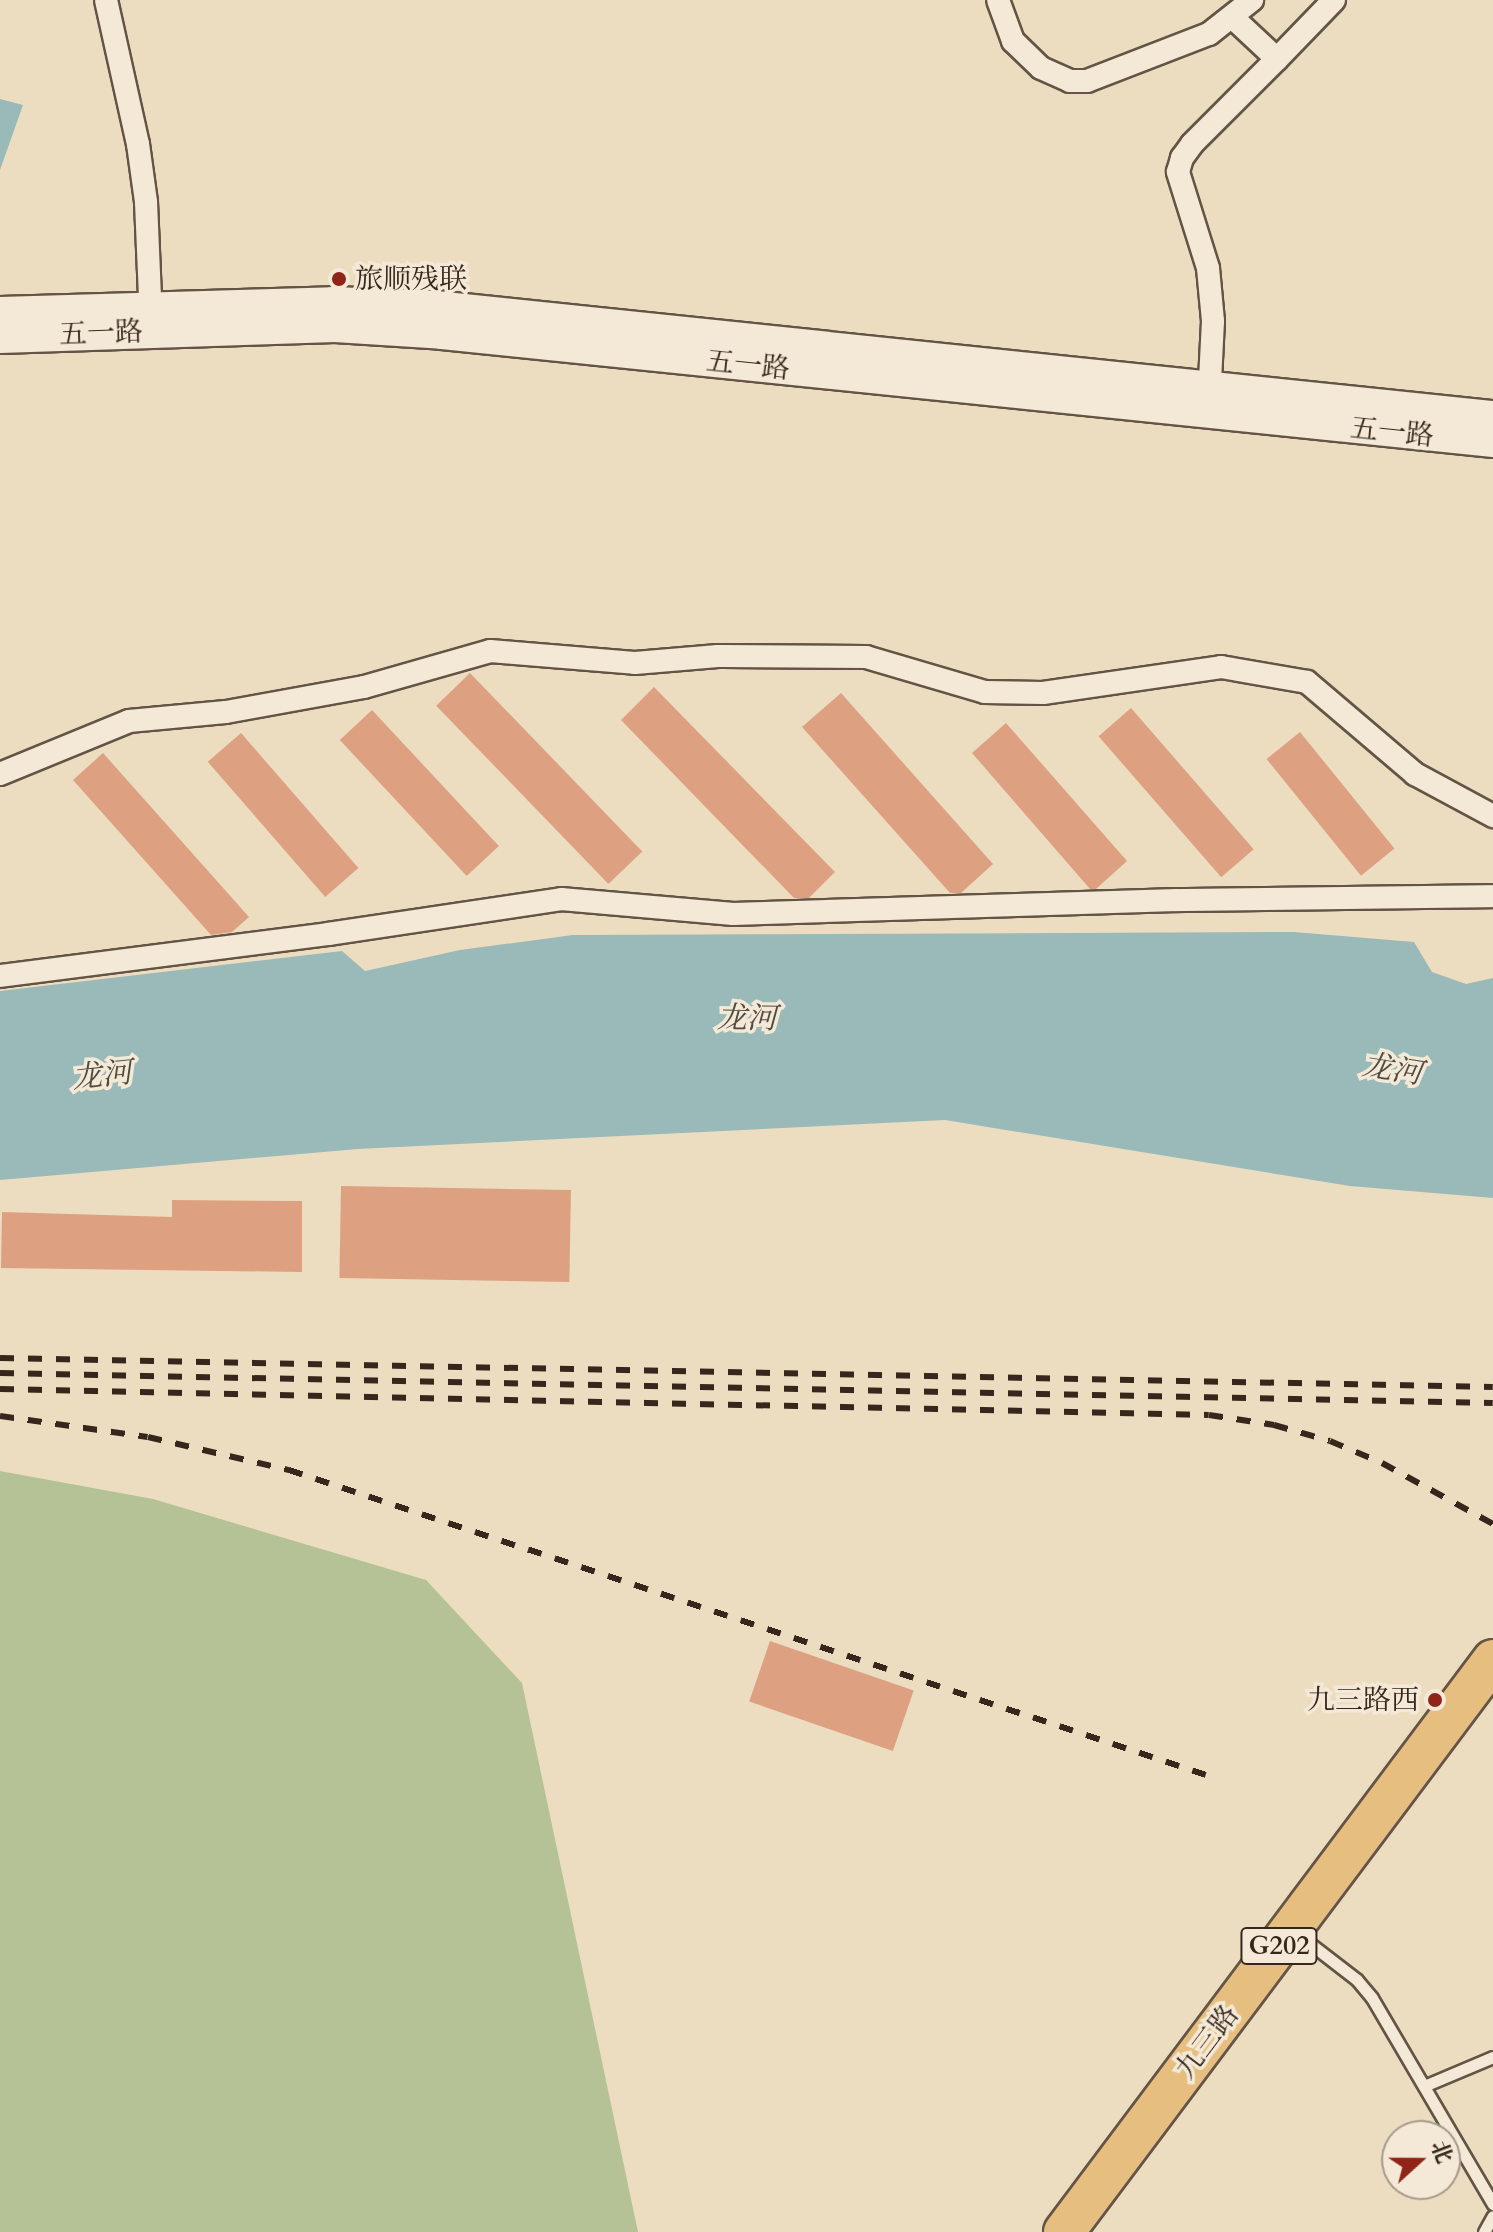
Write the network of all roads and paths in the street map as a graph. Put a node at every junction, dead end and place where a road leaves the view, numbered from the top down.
1 (106, 0) edge
2 (998, 0) edge
3 (1252, 0) edge
4 (1334, 0) edge
5 (1233, 18) junction
6 (1277, 59) junction
7 (0, 312) edge
8 (150, 319) junction
9 (0, 338) edge
10 (1209, 400) junction
11 (1493, 416) edge
12 (1493, 442) edge
13 (0, 774) edge
14 (1493, 816) edge
15 (1493, 896) edge
16 (0, 976) edge
17 (1493, 1660) edge
18 (1493, 1699) edge
19 (1301, 1937) junction
20 (1493, 2057) edge
21 (1424, 2086) junction
22 (1493, 2204) edge
23 (1493, 2216) edge
24 (1064, 2232) edge
25 (1094, 2232) edge
26 (1484, 2232) edge

1 - 8 street
2 - 5 street
3 - 5 street
4 - 6 street
5 - 6 street
6 - 10 street
7 - 8 main road, 五一路
8 - 9 main road, 五一路
8 - 10 main road, 五一路
10 - 11 main road, 五一路
10 - 12 main road, 五一路
13 - 14 street
15 - 16 street
17 - 19 highway, 九三路 / G202
18 - 19 highway, 九三路 / G202
19 - 21 lane
19 - 24 highway, 九三路 / G202
19 - 25 highway, 九三路 / G202
20 - 21 lane
21 - 22 lane
23 - 26 lane

